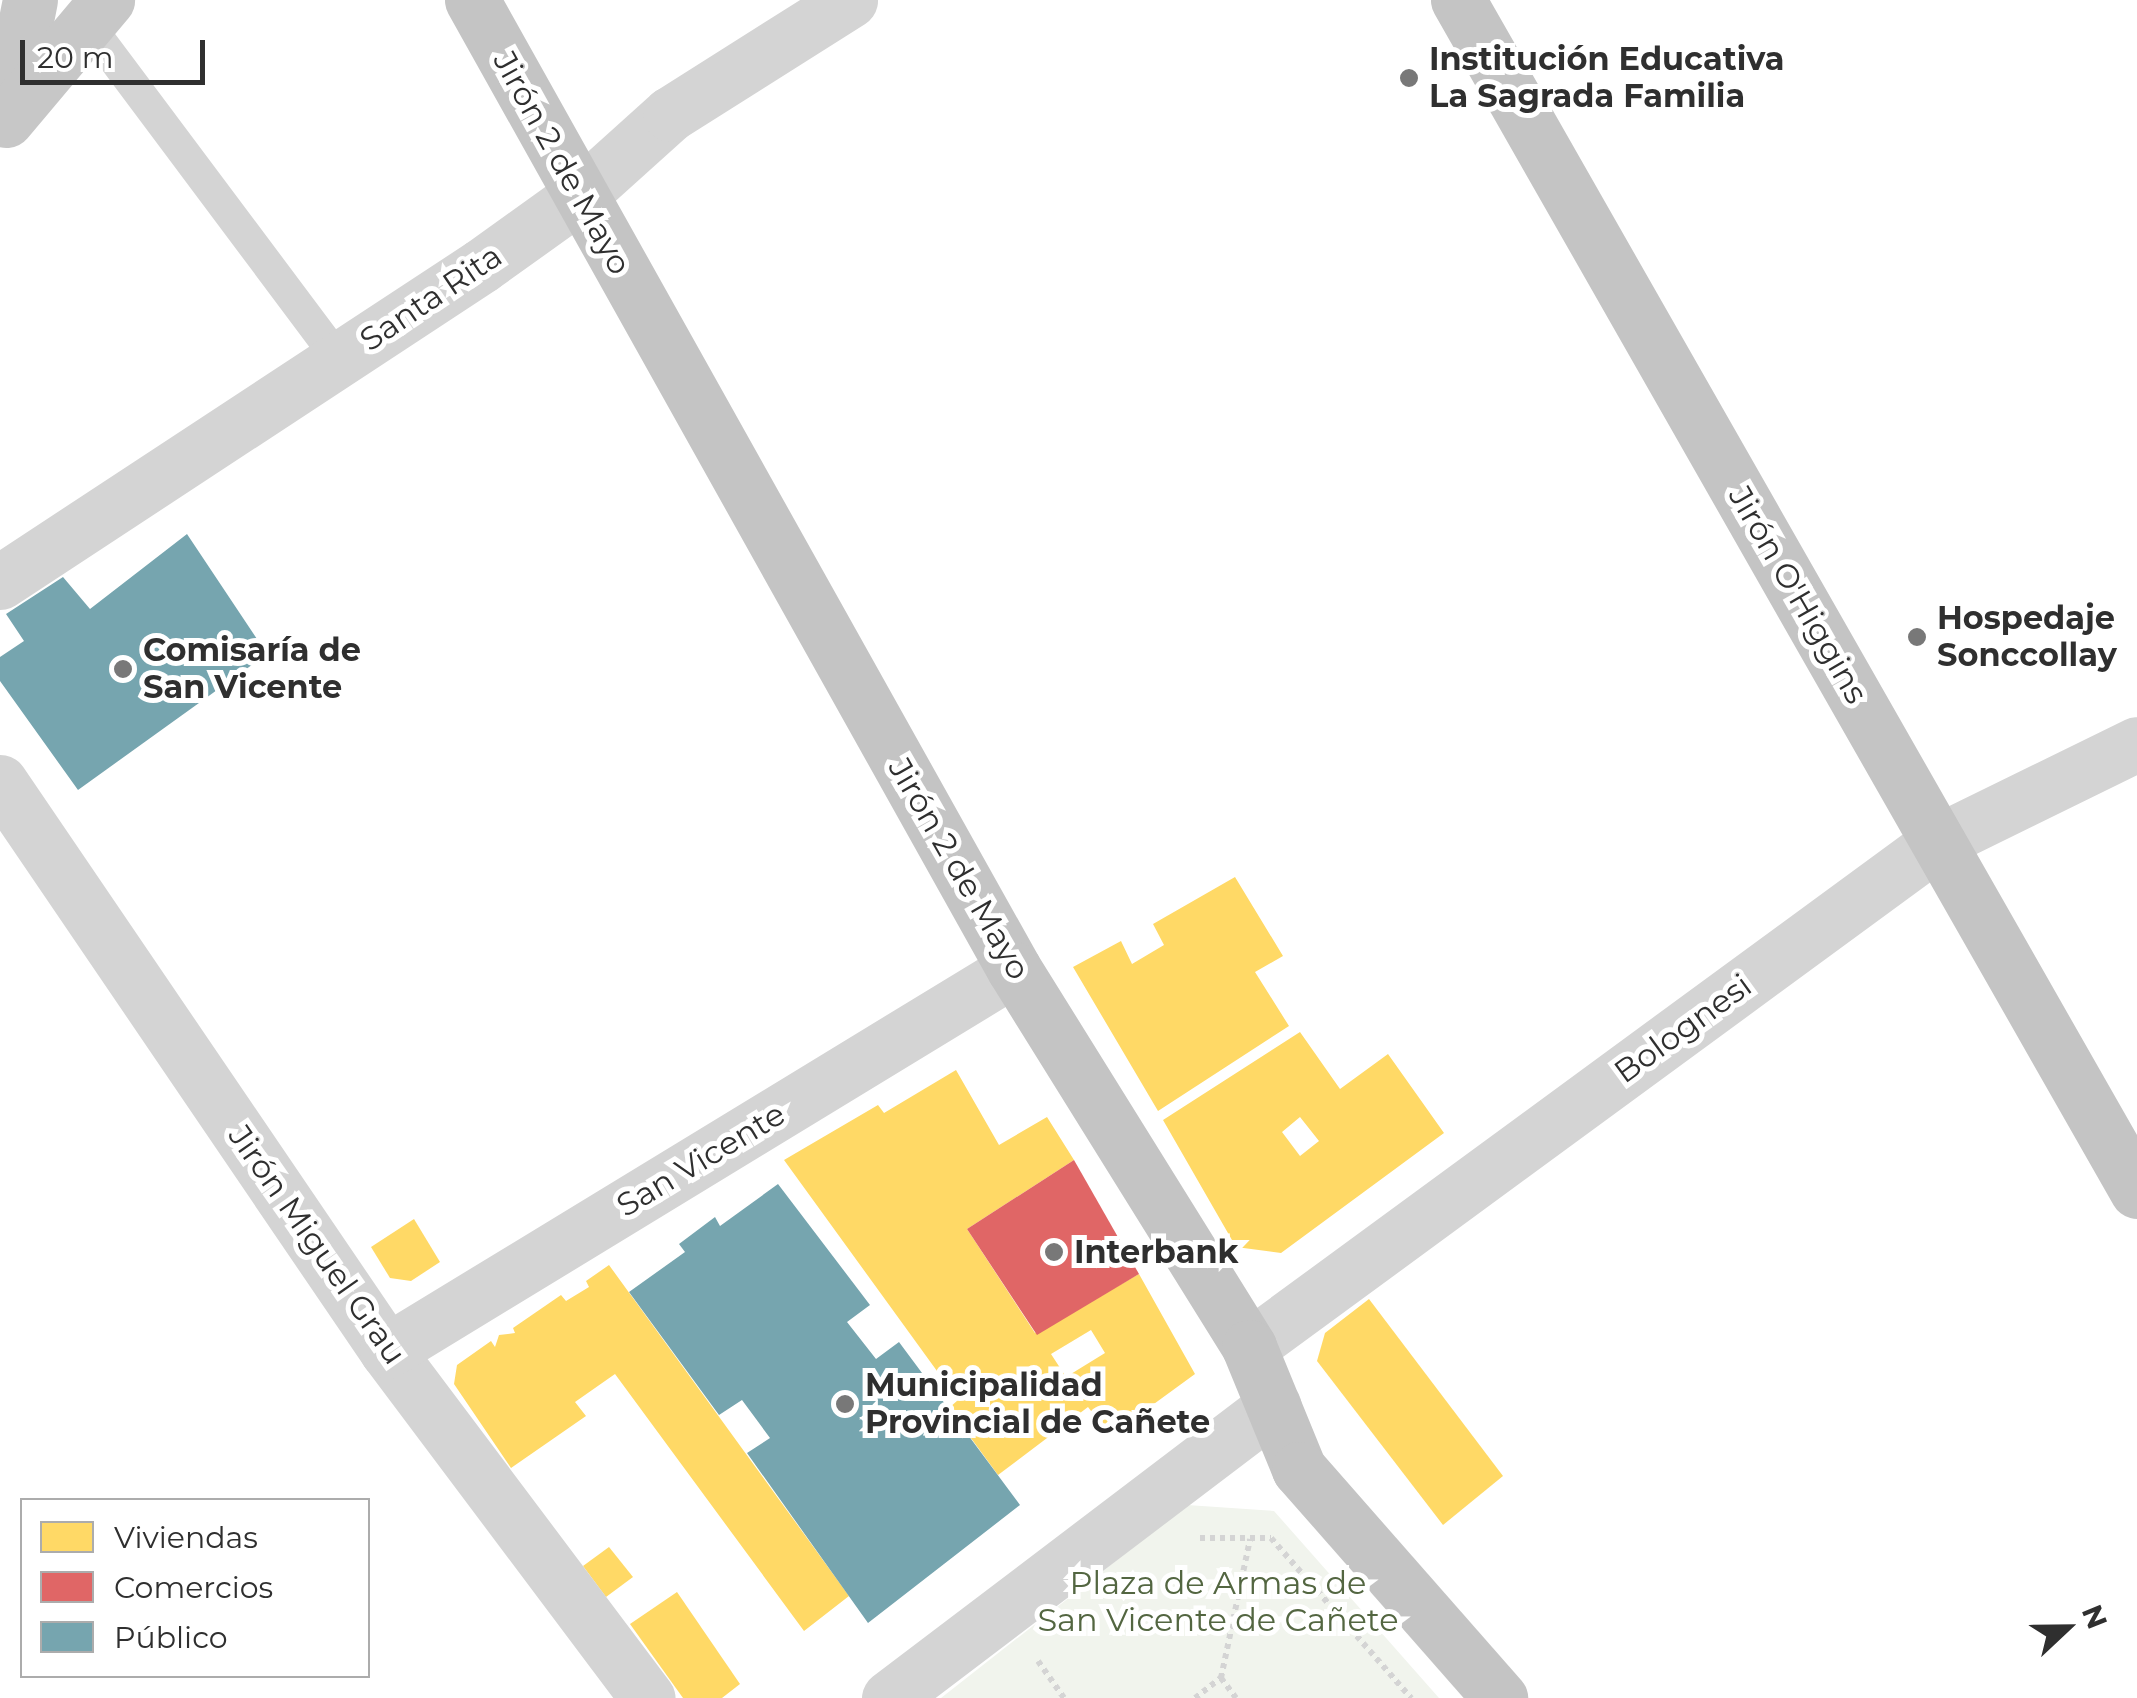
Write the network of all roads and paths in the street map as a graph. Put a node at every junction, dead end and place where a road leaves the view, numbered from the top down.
1 (30, 0) edge
2 (472, 0) edge
3 (850, 0) edge
4 (1458, 0) edge
5 (97, 12) edge
6 (3, 126) edge
7 (580, 194) junction
8 (338, 360) junction
9 (0, 582) edge
10 (2137, 744) edge
11 (0, 782) edge
12 (1938, 841) junction
13 (1014, 969) junction
14 (2137, 1190) edge
15 (1249, 1347) junction
16 (388, 1350) junction
17 (1274, 1406) junction
18 (1250, 1538) dead end
19 (1271, 1538) dead end
20 (1035, 1656) dead end
21 (1221, 1678) junction
22 (1406, 1696) edge
23 (648, 1698) edge
24 (889, 1698) edge
25 (1064, 1698) edge
26 (1194, 1698) edge
27 (1236, 1698) edge
28 (1500, 1698) edge

1 - 6 main road
2 - 7 highway, Jirón 2 de Mayo
3 - 7 street, Santa Rita
4 - 12 highway, Jirón O'Higgins
5 - 6 main road
5 - 8 lane
7 - 8 street, Santa Rita
7 - 13 highway, Jirón 2 de Mayo
8 - 9 street, Santa Rita
10 - 12 street, Bolognesi
11 - 16 street, Jirón Miguel Grau
12 - 14 highway, Jirón O'Higgins
12 - 15 street, Bolognesi
13 - 15 highway, Jirón 2 de Mayo
13 - 16 street, San Vicente
15 - 17 highway, Jirón 2 de Mayo
16 - 23 street, Jirón Miguel Grau
17 - 24 street
17 - 28 highway, Jirón 2 de Mayo
18 - 21 path
19 - 22 path
20 - 25 path
21 - 26 path
21 - 27 path

